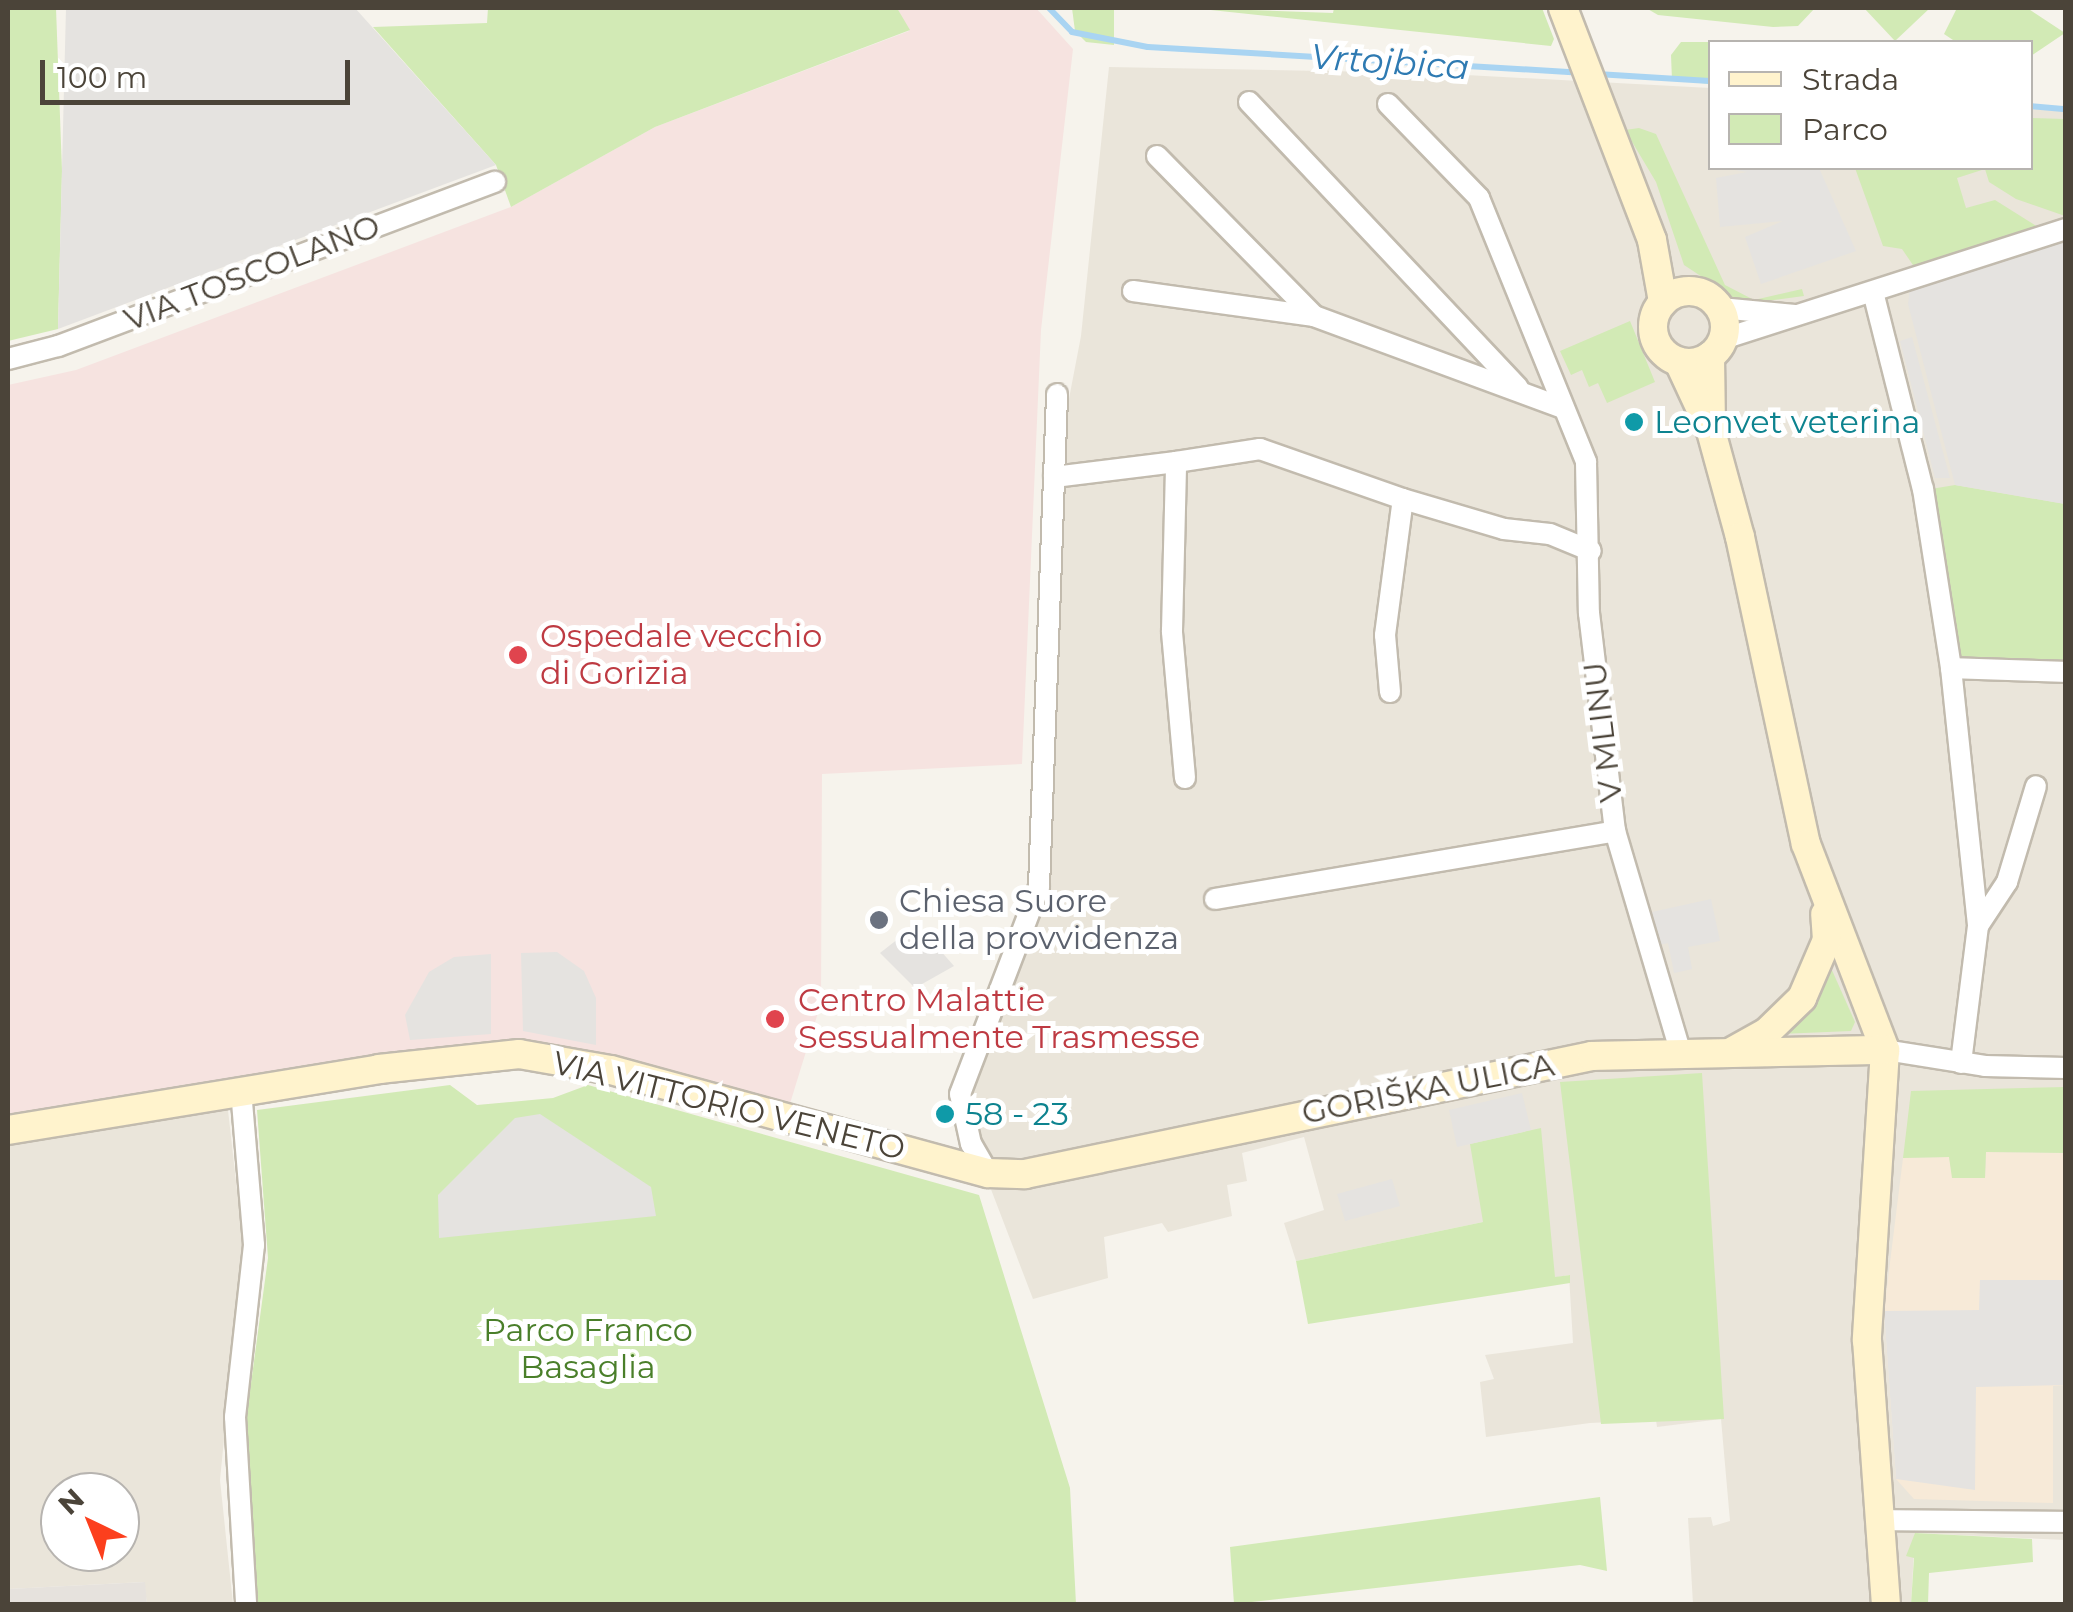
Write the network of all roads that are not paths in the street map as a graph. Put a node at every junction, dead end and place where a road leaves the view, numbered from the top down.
1 (1563, 8) edge
2 (1249, 102) dead end
3 (1388, 104) dead end
4 (1157, 156) dead end
5 (495, 182) dead end
6 (2066, 228) edge
7 (1652, 240) junction
8 (1691, 291) junction
9 (1133, 292) dead end
10 (1873, 292) junction
11 (1663, 302) junction
12 (1720, 308) junction
13 (1797, 315) junction
14 (1314, 316) junction
15 (1717, 348) junction
16 (8, 358) edge
17 (1678, 362) junction
18 (1518, 387) junction
19 (1057, 394) dead end
20 (1562, 408) junction
21 (1711, 431) junction
22 (1176, 462) junction
23 (1054, 477) junction
24 (1403, 499) junction
25 (1592, 550) junction
26 (1951, 668) junction
27 (2066, 672) edge
28 (1390, 692) dead end
29 (1185, 778) dead end
30 (2036, 786) dead end
31 (1615, 831) junction
32 (1215, 899) dead end
33 (1824, 899) junction
34 (1978, 926) junction
35 (1885, 1050) junction
36 (1680, 1052) junction
37 (1732, 1052) junction
38 (1961, 1063) junction
39 (2066, 1068) edge
40 (241, 1090) junction
41 (8, 1130) edge
42 (982, 1172) junction
43 (1879, 1520) junction
44 (2066, 1522) edge
45 (246, 1604) edge
46 (1886, 1604) edge

1 - 7 street
2 - 18 street
3 - 20 street, V MLINU
4 - 14 street
5 - 16 street, VIA TOSCOLANO
6 - 10 street
7 - 8 street
7 - 11 street
8 - 11 street
8 - 12 street
9 - 14 street
10 - 13 street
10 - 26 street
11 - 17 street
12 - 13 street
12 - 15 street
13 - 15 street
14 - 18 street
15 - 17 street
15 - 21 street
17 - 21 street
18 - 20 street
19 - 23 street
20 - 25 street, V MLINU
21 - 33 street
22 - 23 street
22 - 24 street
22 - 29 street
23 - 42 street
24 - 25 street
24 - 28 street
25 - 31 street, V MLINU
26 - 27 street
26 - 34 street
30 - 34 street
31 - 32 street
31 - 36 street, V MLINU
33 - 35 street
33 - 37 street
34 - 38 street
35 - 37 street, GORIŠKA ULICA
35 - 38 street
35 - 43 street
36 - 37 street, GORIŠKA ULICA
36 - 42 street, GORIŠKA ULICA
38 - 39 street
40 - 41 street, VIA VITTORIO VENETO
40 - 42 street, VIA VITTORIO VENETO
40 - 45 street
43 - 44 street
43 - 46 street

